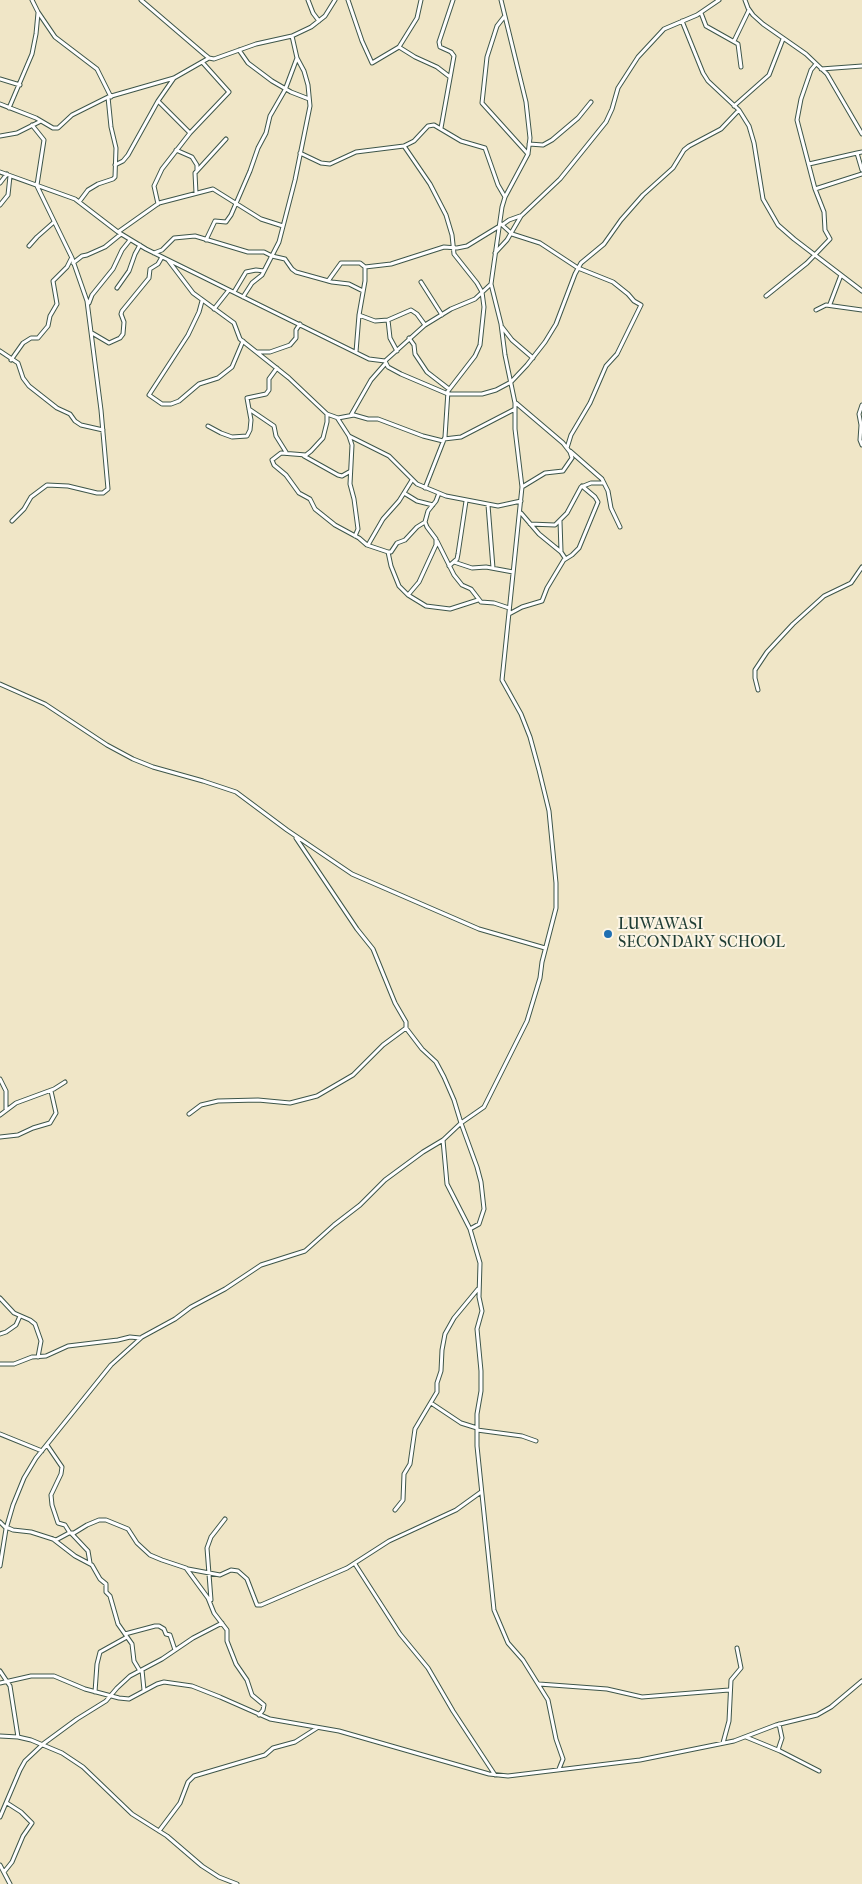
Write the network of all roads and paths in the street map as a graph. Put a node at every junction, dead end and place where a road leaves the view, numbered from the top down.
1 (32, 0) edge
2 (142, 0) edge
3 (308, 0) edge
4 (335, 0) edge
5 (348, 0) edge
6 (421, 0) edge
7 (453, 0) edge
8 (501, 0) edge
9 (718, 0) edge
10 (745, 0) edge
11 (749, 10) junction
12 (38, 12) junction
13 (701, 13) junction
14 (504, 17) junction
15 (682, 21) junction
16 (319, 22) junction
17 (292, 36) junction
18 (783, 39) junction
19 (734, 41) junction
20 (399, 47) junction
21 (239, 50) junction
22 (209, 58) junction
23 (297, 58) junction
24 (202, 63) junction
25 (816, 64) junction
26 (860, 66) edge
27 (741, 67) dead end
28 (821, 69) junction
29 (862, 71) edge
30 (450, 77) junction
31 (174, 78) junction
32 (0, 79) edge
33 (20, 85) junction
34 (285, 90) junction
35 (309, 90) junction
36 (301, 95) junction
37 (109, 97) junction
38 (310, 99) junction
39 (158, 101) junction
40 (592, 102) dead end
41 (0, 104) edge
42 (734, 106) junction
43 (9, 108) junction
44 (739, 110) junction
45 (41, 121) junction
46 (32, 125) junction
47 (441, 128) junction
48 (190, 134) junction
49 (862, 134) edge
50 (0, 136) edge
51 (226, 139) dead end
52 (529, 144) junction
53 (404, 146) junction
54 (176, 150) junction
55 (862, 152) edge
56 (300, 153) junction
57 (857, 153) junction
58 (528, 154) junction
59 (809, 164) junction
60 (115, 165) junction
61 (862, 170) edge
62 (197, 171) junction
63 (0, 172) edge
64 (862, 174) edge
65 (8, 175) junction
66 (0, 183) edge
67 (36, 185) junction
68 (816, 189) junction
69 (196, 193) junction
70 (505, 197) junction
71 (79, 202) junction
72 (158, 204) junction
73 (236, 204) junction
74 (0, 205) edge
75 (521, 216) junction
76 (54, 222) junction
77 (500, 225) junction
78 (283, 226) junction
79 (119, 233) junction
80 (512, 234) junction
81 (130, 240) junction
82 (206, 240) junction
83 (140, 245) junction
84 (30, 246) dead end
85 (453, 249) junction
86 (154, 253) junction
87 (495, 253) junction
88 (272, 256) junction
89 (815, 256) junction
90 (162, 257) junction
91 (72, 260) junction
92 (167, 260) junction
93 (365, 267) junction
94 (578, 268) junction
95 (264, 272) junction
96 (841, 275) junction
97 (328, 281) junction
98 (420, 282) dead end
99 (491, 284) junction
100 (117, 288) dead end
101 (229, 290) junction
102 (363, 291) junction
103 (862, 291) edge
104 (234, 292) junction
105 (482, 292) junction
106 (766, 296) dead end
107 (243, 297) junction
108 (202, 300) junction
109 (830, 305) junction
110 (88, 306) junction
111 (214, 309) junction
112 (816, 310) dead end
113 (862, 310) edge
114 (442, 315) junction
115 (359, 316) junction
116 (388, 320) junction
117 (300, 324) junction
118 (501, 324) junction
119 (424, 325) junction
120 (92, 333) junction
121 (409, 338) junction
122 (242, 341) junction
123 (0, 351) edge
124 (397, 351) junction
125 (256, 352) junction
126 (356, 352) junction
127 (533, 358) junction
128 (11, 360) junction
129 (385, 362) junction
130 (277, 368) junction
131 (511, 382) junction
132 (449, 389) junction
133 (448, 394) junction
134 (515, 403) junction
135 (862, 405) edge
136 (249, 409) junction
137 (516, 409) junction
138 (327, 414) junction
139 (351, 415) junction
140 (338, 418) junction
141 (208, 426) dead end
142 (103, 430) junction
143 (350, 436) junction
144 (444, 440) junction
145 (862, 445) edge
146 (568, 448) junction
147 (286, 452) junction
148 (302, 455) junction
149 (350, 472) junction
150 (412, 480) junction
151 (604, 483) junction
152 (582, 486) junction
153 (522, 487) junction
154 (425, 488) junction
155 (404, 493) junction
156 (438, 493) junction
157 (521, 500) junction
158 (466, 501) junction
159 (434, 505) junction
160 (488, 505) junction
161 (520, 513) junction
162 (12, 521) dead end
163 (560, 521) junction
164 (426, 522) junction
165 (530, 524) junction
166 (620, 527) dead end
167 (355, 536) junction
168 (436, 540) junction
169 (368, 545) junction
170 (388, 552) junction
171 (561, 552) junction
172 (564, 560) junction
173 (454, 562) junction
174 (448, 566) junction
175 (862, 567) edge
176 (493, 568) junction
177 (513, 572) junction
178 (408, 595) junction
179 (478, 600) junction
180 (509, 608) junction
181 (508, 615) junction
182 (0, 684) edge
183 (758, 690) dead end
184 (294, 835) junction
185 (545, 948) junction
186 (406, 1028) junction
187 (0, 1079) edge
188 (66, 1082) dead end
189 (51, 1091) junction
190 (6, 1110) junction
191 (189, 1114) dead end
192 (0, 1115) edge
193 (460, 1123) junction
194 (0, 1137) edge
195 (443, 1140) junction
196 (470, 1229) junction
197 (479, 1288) junction
198 (0, 1298) edge
199 (20, 1316) junction
200 (0, 1334) edge
201 (141, 1338) junction
202 (38, 1357) junction
203 (0, 1364) edge
204 (431, 1403) junction
205 (477, 1429) junction
206 (0, 1434) edge
207 (536, 1440) dead end
208 (47, 1445) junction
209 (42, 1451) junction
210 (482, 1492) junction
211 (395, 1510) dead end
212 (225, 1519) dead end
213 (0, 1522) edge
214 (6, 1528) junction
215 (71, 1533) junction
216 (52, 1539) junction
217 (90, 1563) junction
218 (355, 1564) junction
219 (0, 1566) edge
220 (188, 1569) junction
221 (208, 1572) junction
222 (211, 1604) junction
223 (222, 1623) junction
224 (126, 1636) junction
225 (737, 1648) dead end
226 (175, 1650) junction
227 (0, 1671) edge
228 (141, 1671) junction
229 (8, 1681) junction
230 (862, 1681) edge
231 (0, 1683) edge
232 (538, 1684) junction
233 (144, 1690) junction
234 (729, 1690) junction
235 (95, 1692) junction
236 (110, 1696) junction
237 (259, 1715) junction
238 (779, 1724) junction
239 (318, 1727) junction
240 (0, 1736) edge
241 (18, 1737) junction
242 (746, 1737) junction
243 (723, 1742) junction
244 (43, 1744) junction
245 (778, 1750) junction
246 (558, 1770) junction
247 (820, 1771) dead end
248 (495, 1775) junction
249 (7, 1803) junction
250 (0, 1817) edge
251 (159, 1831) junction
252 (0, 1865) edge
253 (4, 1872) junction
254 (10, 1884) edge
255 (236, 1884) edge

1 - 12 street
2 - 22 street
3 - 16 street
4 - 16 street
5 - 20 street
6 - 20 street
7 - 30 street
8 - 14 street
9 - 13 street
10 - 11 street
11 - 18 street
11 - 19 street
12 - 33 street
12 - 37 street
13 - 15 street
13 - 19 street
14 - 52 street
14 - 58 street
15 - 42 street
15 - 75 street
16 - 17 street
17 - 21 street
17 - 23 street
18 - 25 street
18 - 42 street
19 - 27 street
20 - 30 street
21 - 22 street
21 - 34 street
22 - 24 street
23 - 34 street
23 - 35 street
24 - 31 street
24 - 48 street
25 - 28 street
25 - 59 street
26 - 28 street
26 - 29 street
28 - 49 street
30 - 47 street
31 - 37 street
31 - 39 street
32 - 33 street
33 - 43 street
34 - 36 street
34 - 73 street
35 - 36 street
35 - 38 street
36 - 38 street
37 - 45 street
37 - 60 street
38 - 56 street
39 - 48 street
39 - 60 street
40 - 52 street
41 - 43 street
42 - 44 street
43 - 45 street
44 - 89 street
44 - 94 street
45 - 46 street
46 - 50 street
46 - 67 street
47 - 53 street
47 - 70 street
48 - 54 street
51 - 62 street
52 - 58 street
53 - 56 street
53 - 85 street
54 - 62 street
54 - 72 street
55 - 57 street
56 - 78 street
57 - 59 street
57 - 61 street
58 - 70 street
59 - 68 street
60 - 71 street
62 - 69 street
63 - 65 street
64 - 68 street
65 - 66 street
65 - 67 street
65 - 74 street
67 - 71 street
67 - 76 street
68 - 89 street
69 - 72 street
69 - 73 street
70 - 77 street
71 - 79 street
72 - 79 street
73 - 78 street
73 - 82 street
75 - 77 street
75 - 80 street
76 - 84 street
76 - 91 street
77 - 80 street
77 - 85 street
77 - 87 street
78 - 88 street
79 - 81 street
79 - 91 street
80 - 87 street
80 - 94 street
81 - 83 street
81 - 110 street
82 - 86 street
82 - 88 street
83 - 86 street
83 - 100 street
85 - 93 street
85 - 105 street
86 - 90 street
87 - 99 street
88 - 95 street
88 - 97 street
89 - 96 street
89 - 106 street
90 - 92 street
90 - 120 street
91 - 110 street
91 - 128 street
92 - 101 street
92 - 108 street
93 - 97 street
93 - 102 street
94 - 127 street
94 - 146 street
95 - 104 street
95 - 107 street
96 - 103 street
96 - 109 street
97 - 102 street
98 - 114 street
99 - 105 street
99 - 118 street
101 - 104 street
101 - 111 street
102 - 115 street
104 - 107 street
105 - 114 street
105 - 132 street
107 - 117 street
108 - 111 street
108 - 122 street
109 - 112 street
109 - 113 street
110 - 120 street
111 - 122 street
114 - 119 street
115 - 116 street
115 - 126 street
116 - 119 street
116 - 124 street
117 - 125 street
117 - 126 street
118 - 127 street
118 - 131 street
119 - 121 street
120 - 142 street
121 - 124 street
121 - 132 street
122 - 125 street
123 - 128 street
124 - 129 street
125 - 130 street
126 - 129 street
127 - 131 street
128 - 142 street
129 - 133 street
129 - 139 street
130 - 136 street
130 - 138 street
131 - 133 street
131 - 134 street
132 - 133 street
133 - 144 street
134 - 137 street
134 - 146 street
135 - 145 street
136 - 141 street
136 - 147 street
137 - 144 street
137 - 153 street
138 - 140 street
138 - 148 street
139 - 140 street
139 - 144 street
140 - 143 street
142 - 162 street
143 - 149 street
143 - 150 street
144 - 154 street
146 - 151 street
146 - 153 street
147 - 148 street
147 - 167 street
148 - 149 street
149 - 167 street
150 - 154 street
150 - 155 street
151 - 152 street
151 - 166 street
152 - 163 street
152 - 172 street
153 - 157 street
154 - 156 street
155 - 159 street
155 - 169 street
156 - 158 street
156 - 159 street
157 - 160 street
157 - 161 street
158 - 160 street
158 - 173 street
159 - 164 street
160 - 176 street
161 - 165 street
161 - 177 street
163 - 165 street
163 - 171 street
164 - 168 street
164 - 170 street
165 - 171 street
167 - 169 street
168 - 174 street
168 - 178 street
169 - 170 street
170 - 178 street
171 - 172 street
172 - 181 street
173 - 174 street
173 - 176 street
174 - 179 street
175 - 183 street
176 - 177 street
177 - 180 street
178 - 179 street
179 - 180 street
180 - 181 street
181 - 185 street
182 - 184 street
184 - 185 street
184 - 186 street
185 - 193 street
186 - 191 street
186 - 193 street
187 - 190 street
188 - 189 street
189 - 190 street
189 - 194 street
190 - 192 street
193 - 195 street
193 - 196 street
195 - 196 street
195 - 201 street
196 - 197 street
197 - 204 street
197 - 205 street
198 - 199 street
199 - 200 street
199 - 202 street
201 - 202 street
201 - 208 street
202 - 203 street
204 - 205 street
204 - 211 street
205 - 207 street
205 - 210 street
206 - 209 street
208 - 209 street
208 - 215 street
209 - 214 street
210 - 218 street
210 - 232 street
212 - 221 street
213 - 214 street
214 - 216 street
214 - 219 street
215 - 216 street
215 - 217 street
215 - 220 street
216 - 217 street
217 - 224 street
218 - 221 street
218 - 248 street
220 - 221 street
220 - 222 street
221 - 222 street
222 - 223 street
223 - 226 street
223 - 237 street
224 - 226 street
224 - 228 street
224 - 235 street
225 - 234 street
226 - 228 street
227 - 229 street
228 - 233 street
228 - 236 street
229 - 231 street
229 - 235 street
229 - 241 street
230 - 238 street
232 - 234 street
232 - 246 street
233 - 236 street
233 - 237 street
234 - 243 street
235 - 236 street
236 - 244 street
237 - 239 street
238 - 242 street
238 - 245 street
239 - 248 street
239 - 251 street
240 - 241 street
241 - 244 street
242 - 243 street
242 - 245 street
243 - 246 street
244 - 249 street
244 - 251 street
245 - 247 street
246 - 248 street
249 - 250 street
249 - 253 street
251 - 255 street
252 - 253 street
253 - 254 street

